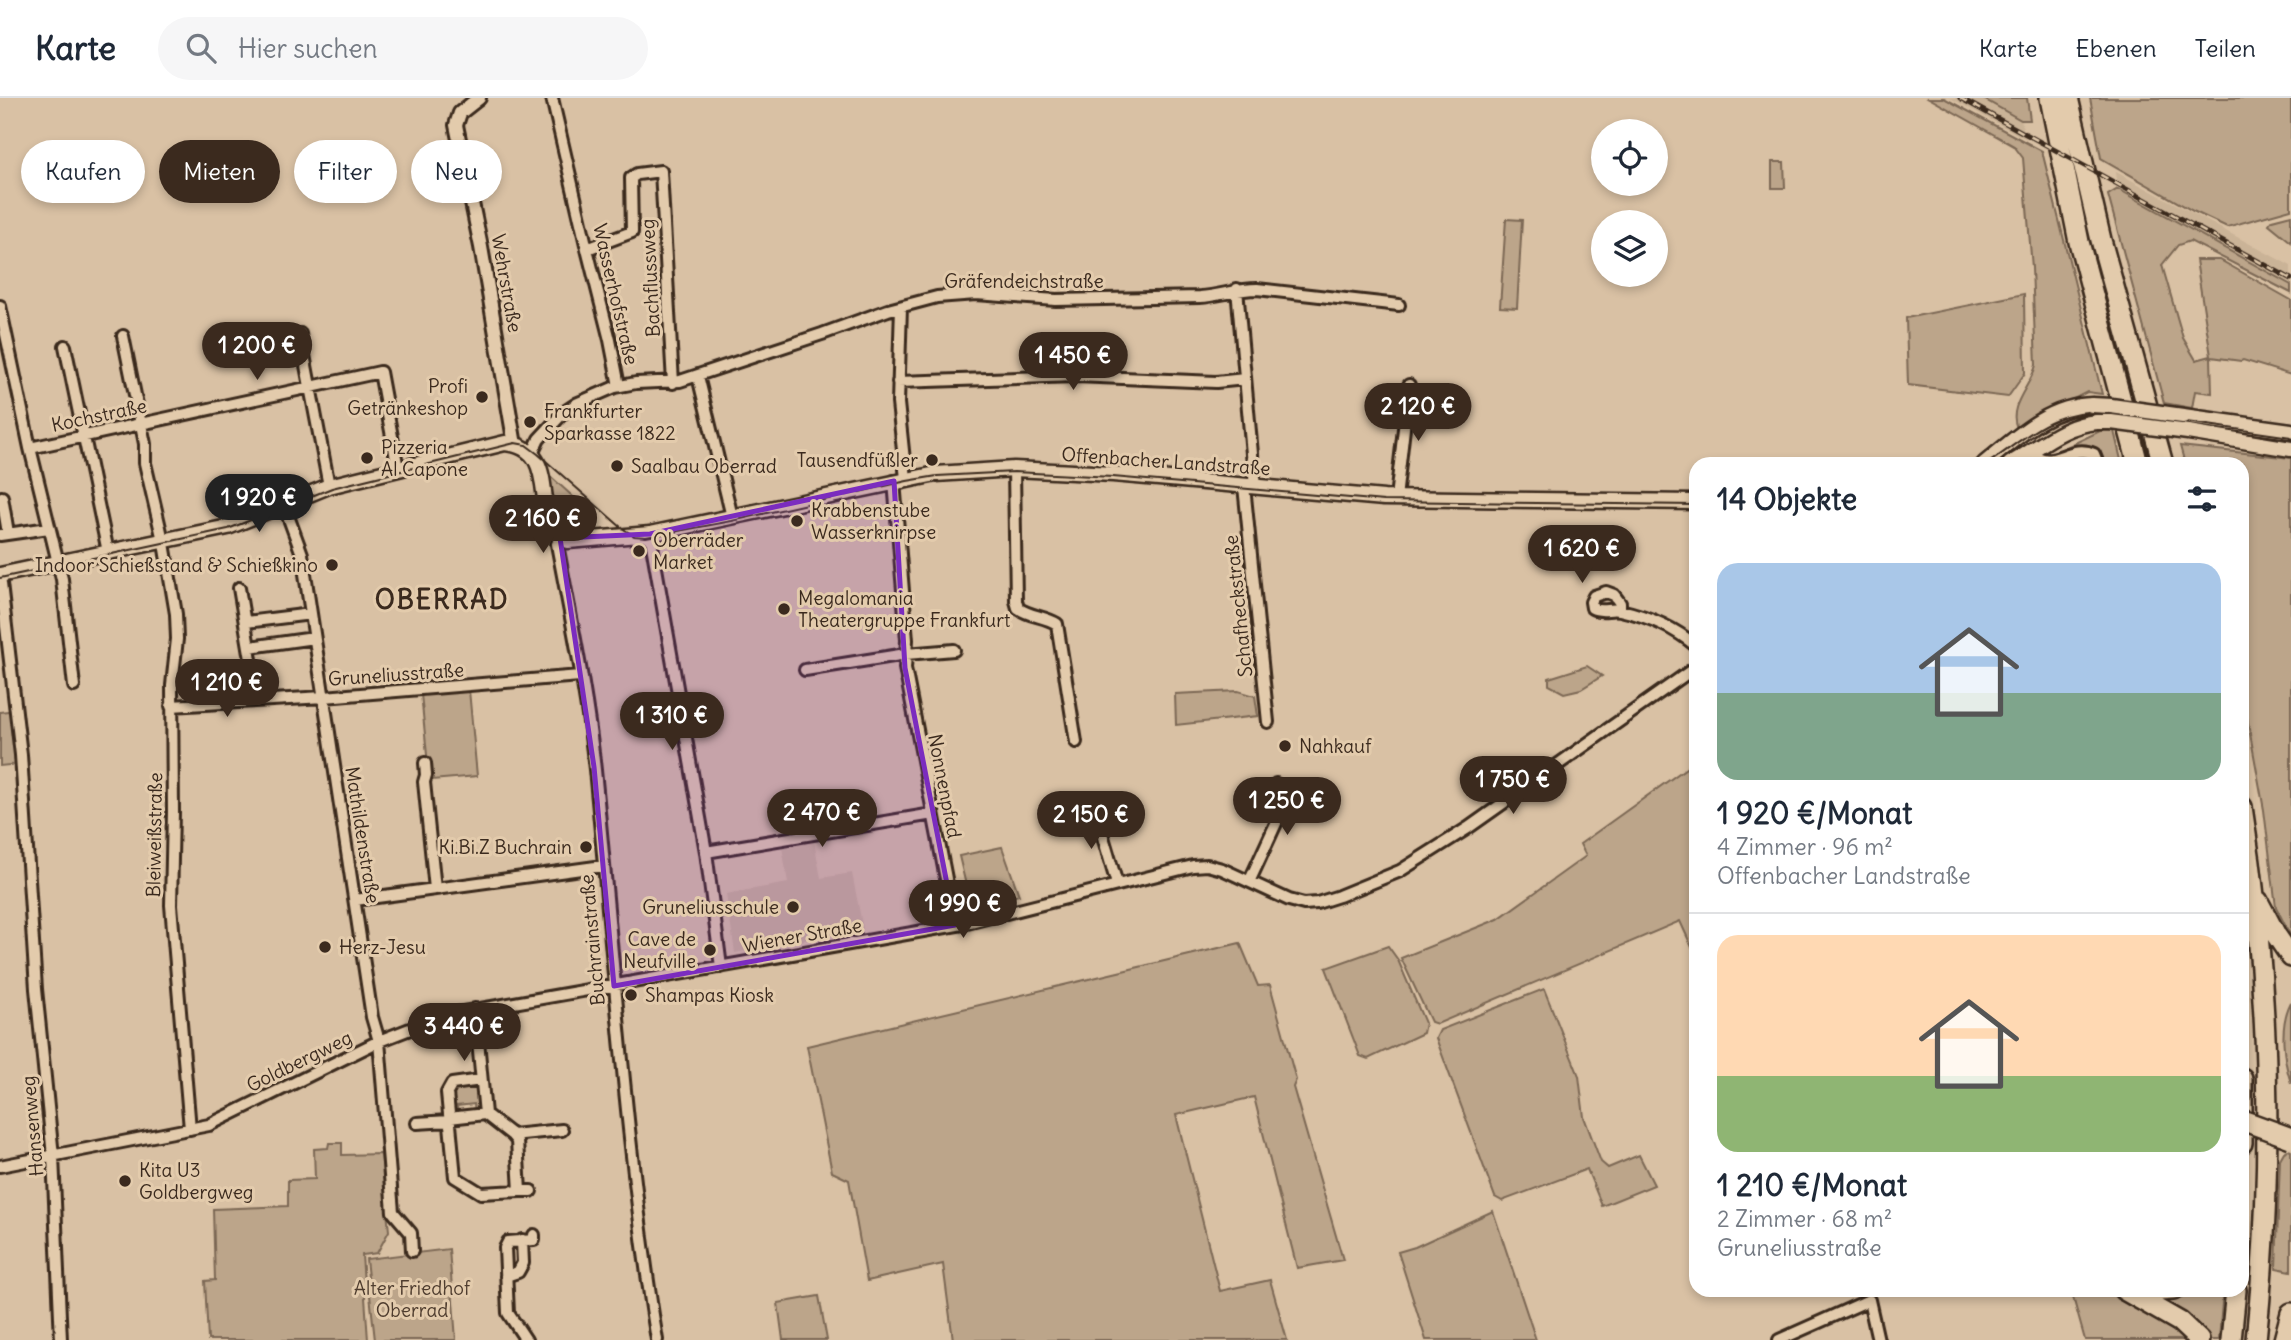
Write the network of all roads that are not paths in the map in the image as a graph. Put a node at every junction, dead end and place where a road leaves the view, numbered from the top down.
1 (480, 98) edge
2 (552, 98) edge
3 (2044, 98) edge
4 (2050, 98) edge
5 (2068, 98) edge
6 (2075, 98) edge
7 (2066, 134) junction
8 (587, 248) junction
9 (1237, 289) junction
10 (1399, 305) dead end
11 (0, 306) edge
12 (901, 307) junction
13 (300, 334) dead end
14 (123, 336) dead end
15 (65, 346) dead end
16 (698, 376) junction
17 (1245, 379) junction
18 (898, 382) junction
19 (673, 383) junction
20 (1409, 385) dead end
21 (619, 386) junction
22 (309, 387) junction
23 (141, 424) junction
24 (2291, 431) edge
25 (85, 436) junction
26 (515, 445) junction
27 (30, 448) junction
28 (2291, 449) edge
29 (2031, 451) junction
30 (532, 454) junction
31 (1992, 457) edge
32 (2021, 457) edge
33 (2037, 457) edge
34 (2055, 457) edge
35 (2095, 457) edge
36 (2136, 457) edge
37 (2161, 457) edge
38 (398, 469) junction
39 (1014, 469) junction
40 (900, 480) junction
41 (330, 486) junction
42 (1250, 486) junction
43 (2, 497) dead end
44 (1396, 498) junction
45 (1689, 502) edge
46 (284, 505) junction
47 (732, 517) junction
48 (49, 528) junction
49 (4, 534) edge
50 (645, 534) junction
51 (560, 538) junction
52 (163, 541) junction
53 (108, 552) junction
54 (58, 562) junction
55 (0, 575) edge
56 (239, 589) dead end
57 (1620, 610) dead end
58 (311, 614) junction
59 (246, 622) junction
60 (314, 638) junction
61 (1689, 641) edge
62 (250, 646) junction
63 (954, 650) dead end
64 (906, 654) junction
65 (805, 670) dead end
66 (1689, 672) edge
67 (580, 676) junction
68 (74, 686) dead end
69 (324, 697) junction
70 (258, 701) junction
71 (172, 706) junction
72 (1268, 722) dead end
73 (1076, 742) dead end
74 (425, 763) dead end
75 (1276, 785) dead end
76 (1095, 810) dead end
77 (933, 814) junction
78 (706, 852) junction
79 (2249, 861) edge
80 (603, 866) junction
81 (1250, 880) junction
82 (1117, 884) junction
83 (435, 888) junction
84 (2253, 892) junction
85 (355, 900) junction
86 (955, 925) junction
87 (2291, 957) edge
88 (722, 967) junction
89 (614, 986) junction
90 (475, 1009) junction
91 (379, 1041) junction
92 (481, 1080) junction
93 (485, 1114) junction
94 (2249, 1115) edge
95 (449, 1119) junction
96 (417, 1123) dead end
97 (2249, 1123) edge
98 (190, 1129) junction
99 (562, 1130) dead end
100 (2291, 1130) edge
101 (512, 1135) junction
102 (2291, 1139) edge
103 (53, 1156) junction
104 (0, 1166) edge
105 (534, 1235) dead end
106 (522, 1240) junction
107 (412, 1251) dead end
108 (506, 1276) junction
109 (2136, 1297) edge
110 (2235, 1297) edge
111 (2291, 1313) edge
112 (61, 1340) edge
113 (526, 1340) edge
114 (657, 1340) edge
115 (1779, 1340) edge
116 (1878, 1340) edge
117 (2199, 1340) edge
118 (2231, 1340) edge
119 (2256, 1340) edge
120 (2284, 1340) edge

1 - 26 street, Wehrstraße
2 - 8 street, Wasserhofstraße
3 - 7 highway
4 - 7 highway
5 - 7 highway
6 - 7 highway
7 - 36 highway
7 - 37 highway
8 - 19 street, Bachflussweg
8 - 21 street, Wasserhofstraße
9 - 10 street, Gräfendeichstraße
9 - 12 street, Gräfendeichstraße
9 - 17 street, Schafheckstraße
11 - 27 street
12 - 16 street, Gräfendeichstraße
12 - 18 street, Nonnenpfad
13 - 22 street
14 - 23 street, Bleiweißstraße
15 - 25 street
16 - 19 street, Gräfendeichstraße
16 - 47 street
17 - 18 street
17 - 42 street, Schafheckstraße
18 - 40 street, Nonnenpfad
19 - 21 street, Gräfendeichstraße
20 - 44 street
21 - 30 street, Wasserhofstraße
22 - 23 street, Kochstraße
22 - 38 street, Kochstraße
22 - 41 street
23 - 25 street, Kochstraße
23 - 52 street, Bleiweißstraße
24 - 31 main road, bridge
25 - 27 street, Kochstraße
25 - 53 street
26 - 30 main road
26 - 38 main road
27 - 48 street
28 - 29 main road, bridge
29 - 32 main road
29 - 33 street
30 - 51 main road
34 - 35 street
38 - 41 main road
39 - 40 main road, Offenbacher Landstraße
39 - 42 main road, Offenbacher Landstraße
39 - 73 street
40 - 47 main road, Offenbacher Landstraße
40 - 64 street, Nonnenpfad
41 - 46 main road
42 - 44 main road, Offenbacher Landstraße
42 - 72 street, Schafheckstraße
43 - 49 street
44 - 45 main road, Offenbacher Landstraße
46 - 52 main road
46 - 58 street, Mathildenstraße
47 - 50 main road, Offenbacher Landstraße
48 - 49 street
48 - 54 street
50 - 51 main road, Offenbacher Landstraße
50 - 78 street
51 - 67 street, Buchrainstraße
52 - 53 main road
52 - 71 street, Bleiweißstraße
53 - 54 main road
54 - 55 main road
54 - 68 street
55 - 103 street, Hansenweg
56 - 59 street
57 - 61 street
58 - 59 street
58 - 60 street, Mathildenstraße
59 - 62 street
60 - 62 street
60 - 69 street, Mathildenstraße
62 - 70 street
63 - 64 street
64 - 65 street
64 - 77 street, Nonnenpfad
66 - 81 street, Wiener Straße
67 - 69 street, Gruneliusstraße
67 - 80 street, Buchrainstraße
69 - 70 street, Gruneliusstraße
69 - 85 street, Mathildenstraße
70 - 71 street, Gruneliusstraße
71 - 98 street, Bleiweißstraße
74 - 83 street
75 - 81 street
76 - 82 street
77 - 78 street
77 - 86 street, Nonnenpfad
78 - 88 street
79 - 84 highway
80 - 83 street
80 - 89 street, Buchrainstraße
81 - 82 street, Wiener Straße
82 - 86 street, Wiener Straße
83 - 85 street
84 - 87 highway
84 - 119 highway
85 - 91 street, Mathildenstraße
86 - 88 street, Wiener Straße
88 - 89 street, Wiener Straße
89 - 90 street, Goldbergweg
89 - 114 street, Buchrainstraße
90 - 91 street, Goldbergweg
90 - 92 street
91 - 98 street, Goldbergweg
91 - 107 street, Mathildenstraße
92 - 93 street
92 - 95 street
93 - 95 street
93 - 101 street
94 - 100 highway
95 - 96 street
95 - 101 street
97 - 102 highway, bridge
98 - 103 street, Goldbergweg
99 - 101 street
103 - 104 street, Goldbergweg
103 - 112 street, Hansenweg
105 - 106 street
106 - 108 street
106 - 108 street
108 - 113 street
109 - 117 highway
110 - 118 highway
111 - 120 highway
115 - 116 street

